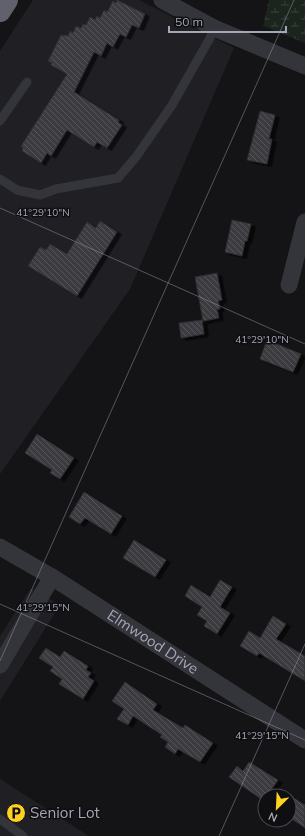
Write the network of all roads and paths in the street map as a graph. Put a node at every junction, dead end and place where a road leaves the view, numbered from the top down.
1 (7, 0) edge
2 (162, 0) edge
3 (0, 11) edge
4 (214, 28) junction
5 (305, 66) edge
6 (27, 82) dead end
7 (0, 121) edge
8 (0, 178) edge
9 (305, 222) edge
10 (289, 285) dead end
11 (0, 547) edge
12 (52, 576) junction
13 (0, 665) edge
14 (305, 740) edge
15 (0, 819) edge
16 (12, 833) edge
17 (23, 836) edge

1 - 3 highway
2 - 4 street
4 - 5 street
4 - 8 lane
6 - 7 lane
9 - 10 street
11 - 12 street, Elmwood Drive
12 - 13 street
12 - 14 street, Elmwood Drive
15 - 16 lane
16 - 17 lane

